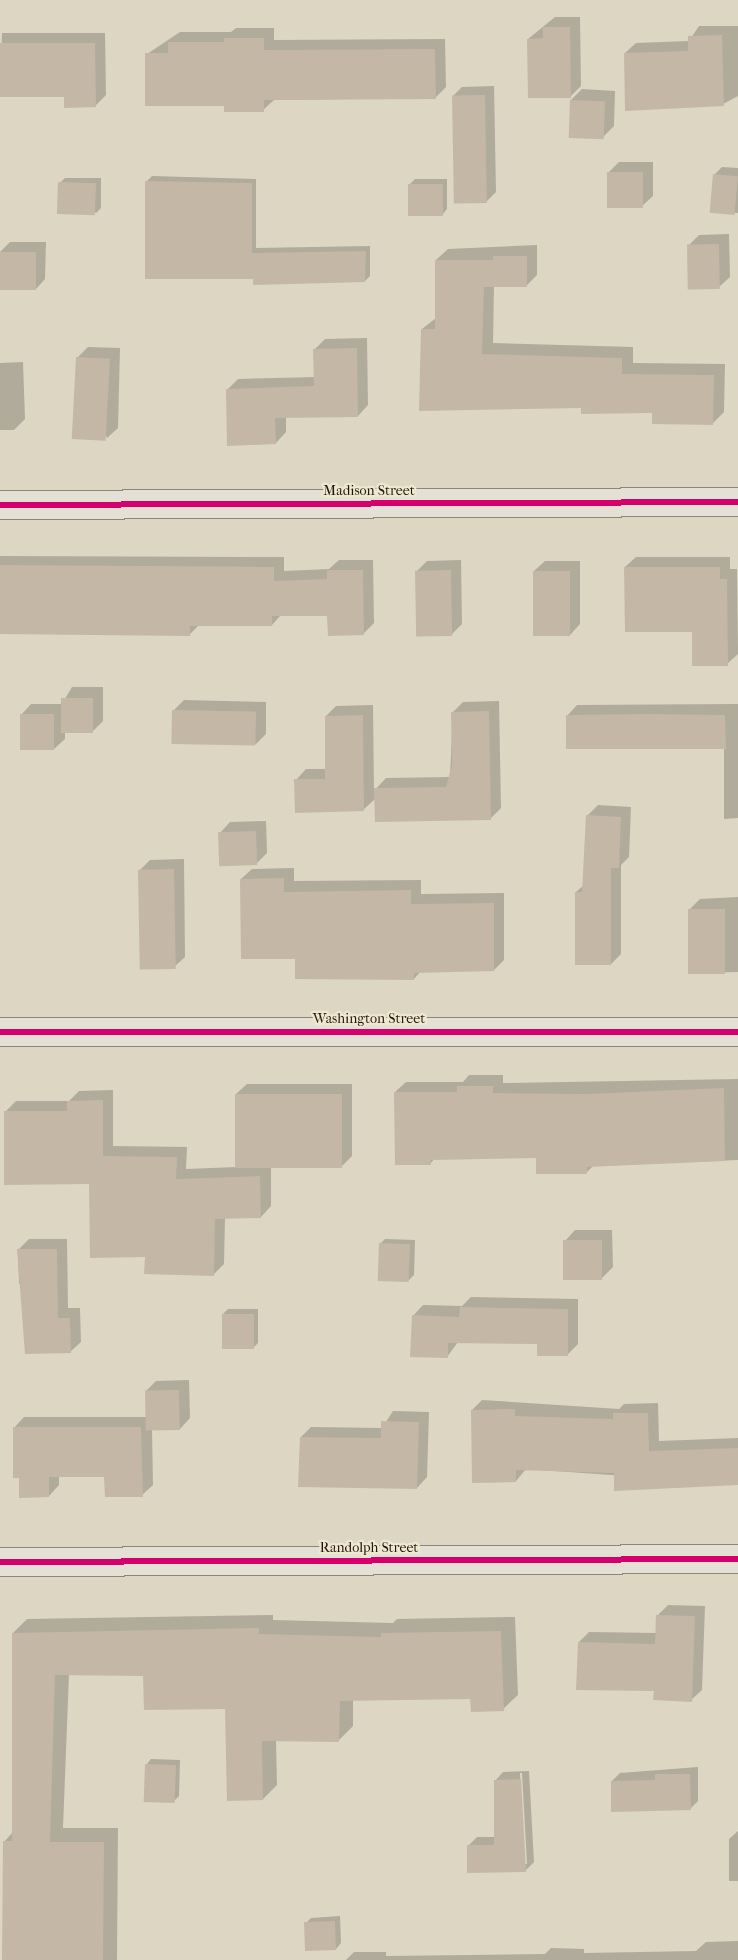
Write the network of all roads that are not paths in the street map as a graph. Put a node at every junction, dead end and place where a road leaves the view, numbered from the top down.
1 (738, 502) edge
2 (0, 505) edge
3 (0, 1032) edge
4 (738, 1032) edge
5 (738, 1559) edge
6 (0, 1562) edge

1 - 2 street, Madison Street
3 - 4 street, Washington Street
5 - 6 street, Randolph Street

